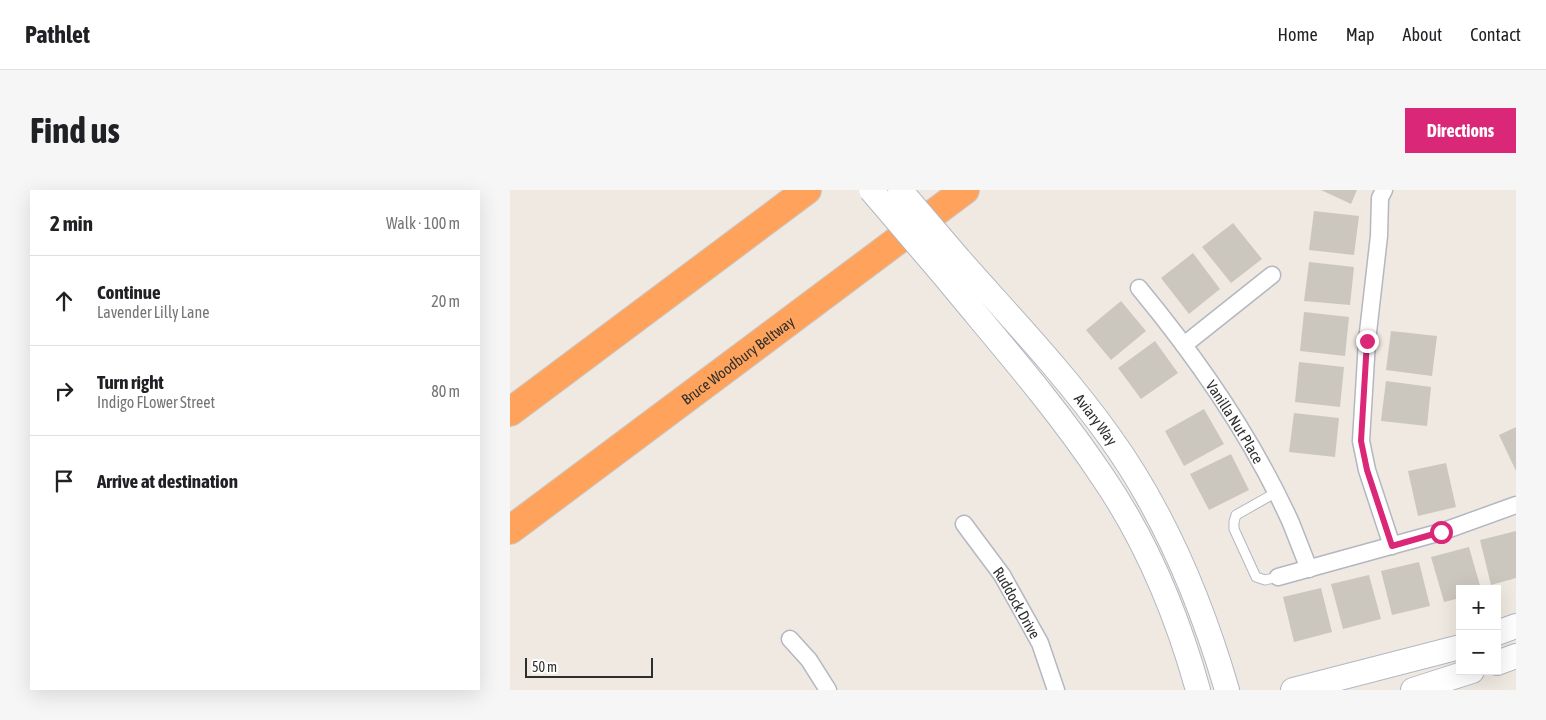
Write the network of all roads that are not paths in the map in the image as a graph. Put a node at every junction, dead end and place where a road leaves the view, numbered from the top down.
1 (807, 190) edge
2 (871, 190) edge
3 (900, 190) edge
4 (965, 190) edge
5 (1384, 190) edge
6 (950, 266) junction
7 (1272, 275) dead end
8 (1139, 288) dead end
9 (1184, 345) junction
10 (510, 412) edge
11 (1275, 493) junction
12 (1516, 505) edge
13 (964, 524) dead end
14 (510, 530) edge
15 (1392, 546) junction
16 (1309, 569) junction
17 (1278, 577) joint
18 (1516, 626) edge
19 (1501, 632) edge
20 (790, 639) dead end
21 (1456, 648) edge
22 (1516, 656) edge
23 (1501, 661) edge
24 (1460, 675) edge
25 (828, 690) edge
26 (1056, 690) edge
27 (1198, 690) edge
28 (1227, 690) edge
29 (1293, 690) edge
30 (1413, 690) edge

1 - 10 highway
2 - 6 main road, Aviary Way, bridge
3 - 6 main road, Aviary Way, bridge
4 - 14 highway, Bruce Woodbury Beltway
5 - 15 street
6 - 27 main road, Aviary Way
6 - 28 main road, Aviary Way
7 - 9 street
8 - 9 street, Vanilla Nut Place
9 - 11 street, Vanilla Nut Place
11 - 16 street, Vanilla Nut Place
11 - 17 lane
12 - 15 street
13 - 26 street, Ruddock Drive
15 - 16 street
16 - 17 street
18 - 19 main road
20 - 25 street
21 - 29 main road
22 - 23 main road
24 - 30 main road

